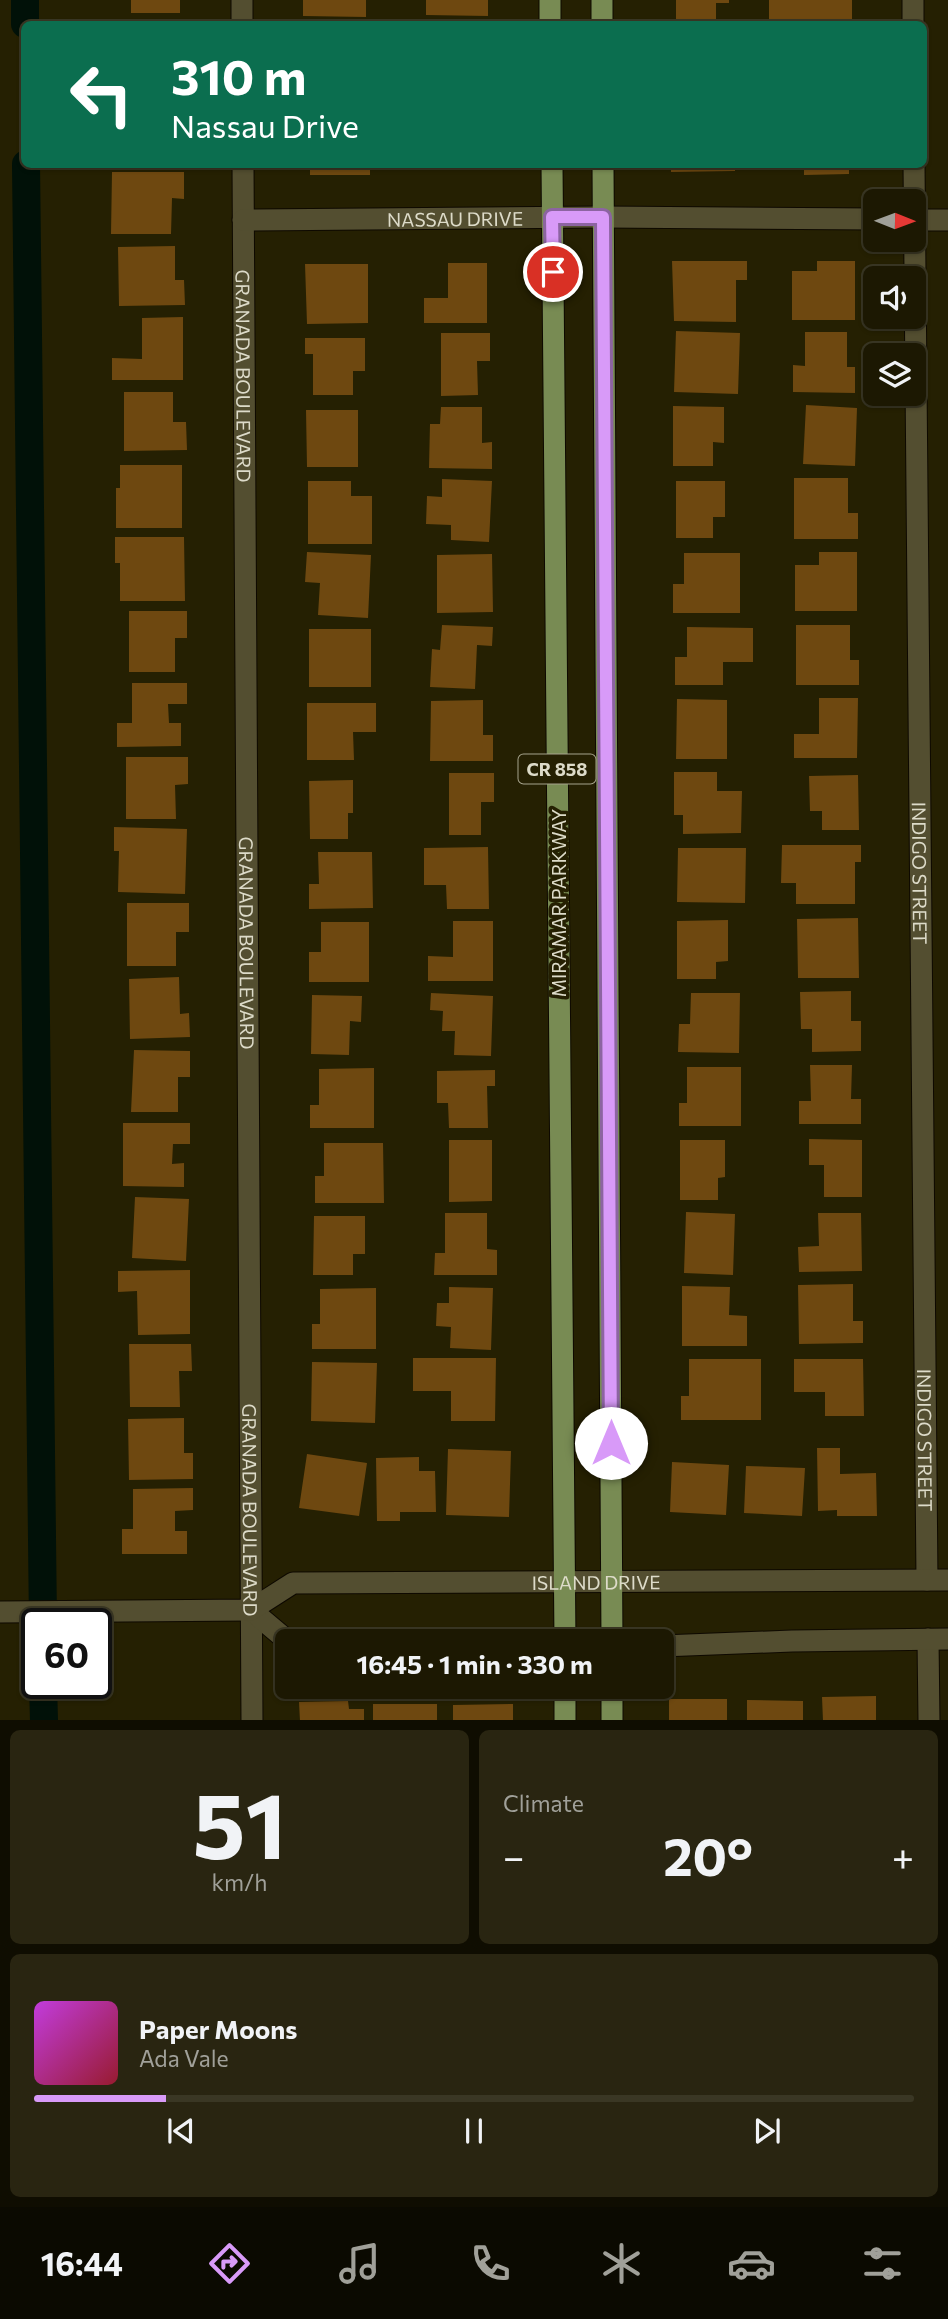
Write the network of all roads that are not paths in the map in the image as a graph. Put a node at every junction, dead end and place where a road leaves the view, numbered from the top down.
1 (242, 0) edge
2 (550, 0) edge
3 (602, 0) edge
4 (913, 0) edge
5 (242, 21) edge
6 (550, 21) edge
7 (602, 21) edge
8 (914, 21) edge
9 (243, 168) edge
10 (552, 168) edge
11 (603, 168) edge
12 (914, 168) edge
13 (914, 189) edge
14 (552, 217) junction
15 (603, 217) junction
16 (863, 219) edge
17 (243, 220) junction
18 (926, 220) edge
19 (948, 220) edge
20 (915, 252) edge
21 (937, 1580) edge
22 (564, 1583) junction
23 (612, 1583) junction
24 (251, 1610) junction
25 (0, 1612) edge
26 (565, 1629) edge
27 (612, 1629) edge
28 (275, 1630) edge
29 (938, 1639) edge
30 (674, 1646) edge
31 (565, 1699) edge
32 (612, 1699) edge
33 (252, 1720) edge
34 (565, 1720) edge
35 (612, 1720) edge
36 (929, 1720) edge

1 - 5 street
2 - 6 main road
3 - 7 main road
4 - 8 street
9 - 17 street, GRANADA BOULEVARD
10 - 14 main road, MIRAMAR PARKWAY / CR 858
11 - 15 main road, CR 858
12 - 13 street, INDIGO STREET
14 - 15 street, NASSAU DRIVE
14 - 17 street, NASSAU DRIVE
14 - 22 main road, MIRAMAR PARKWAY / CR 858
15 - 16 street, NASSAU DRIVE
15 - 23 main road, CR 858
17 - 24 street, GRANADA BOULEVARD
18 - 19 street
20 - 21 street, INDIGO STREET
21 - 23 street, ISLAND DRIVE
22 - 23 street, ISLAND DRIVE
22 - 24 street, ISLAND DRIVE
22 - 26 main road, MIRAMAR PARKWAY / CR 858
23 - 27 main road, CR 858
24 - 25 street
24 - 28 street
24 - 33 street, GRANADA BOULEVARD
29 - 30 street
29 - 36 street
31 - 34 main road
32 - 35 main road

